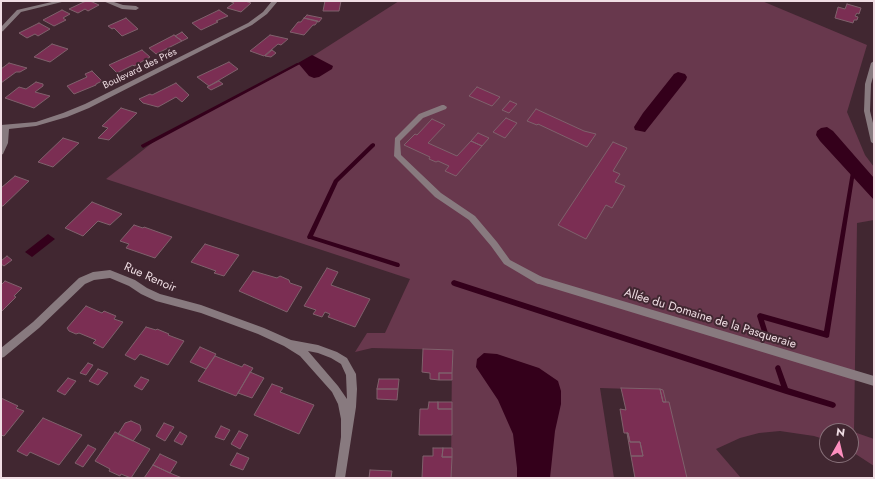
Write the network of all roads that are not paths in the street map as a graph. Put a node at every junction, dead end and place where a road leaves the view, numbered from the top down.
1 (63, 1) edge
2 (106, 1) edge
3 (275, 1) edge
4 (136, 8) dead end
5 (1, 30) edge
6 (874, 63) edge
7 (444, 107) dead end
8 (4, 127) edge
9 (874, 142) edge
10 (1, 152) edge
11 (288, 343) junction
12 (1, 354) edge
13 (874, 381) edge
14 (346, 436) junction
15 (340, 478) edge

1 - 5 street
2 - 4 street
3 - 8 street, Boulevard des Prés
6 - 9 street
7 - 13 street, Allée du Domaine de la Pasqueraie
8 - 10 street
11 - 12 street, Rue Renoir
11 - 14 street, Rue Renoir
11 - 14 street, Rue Renoir
14 - 15 street

